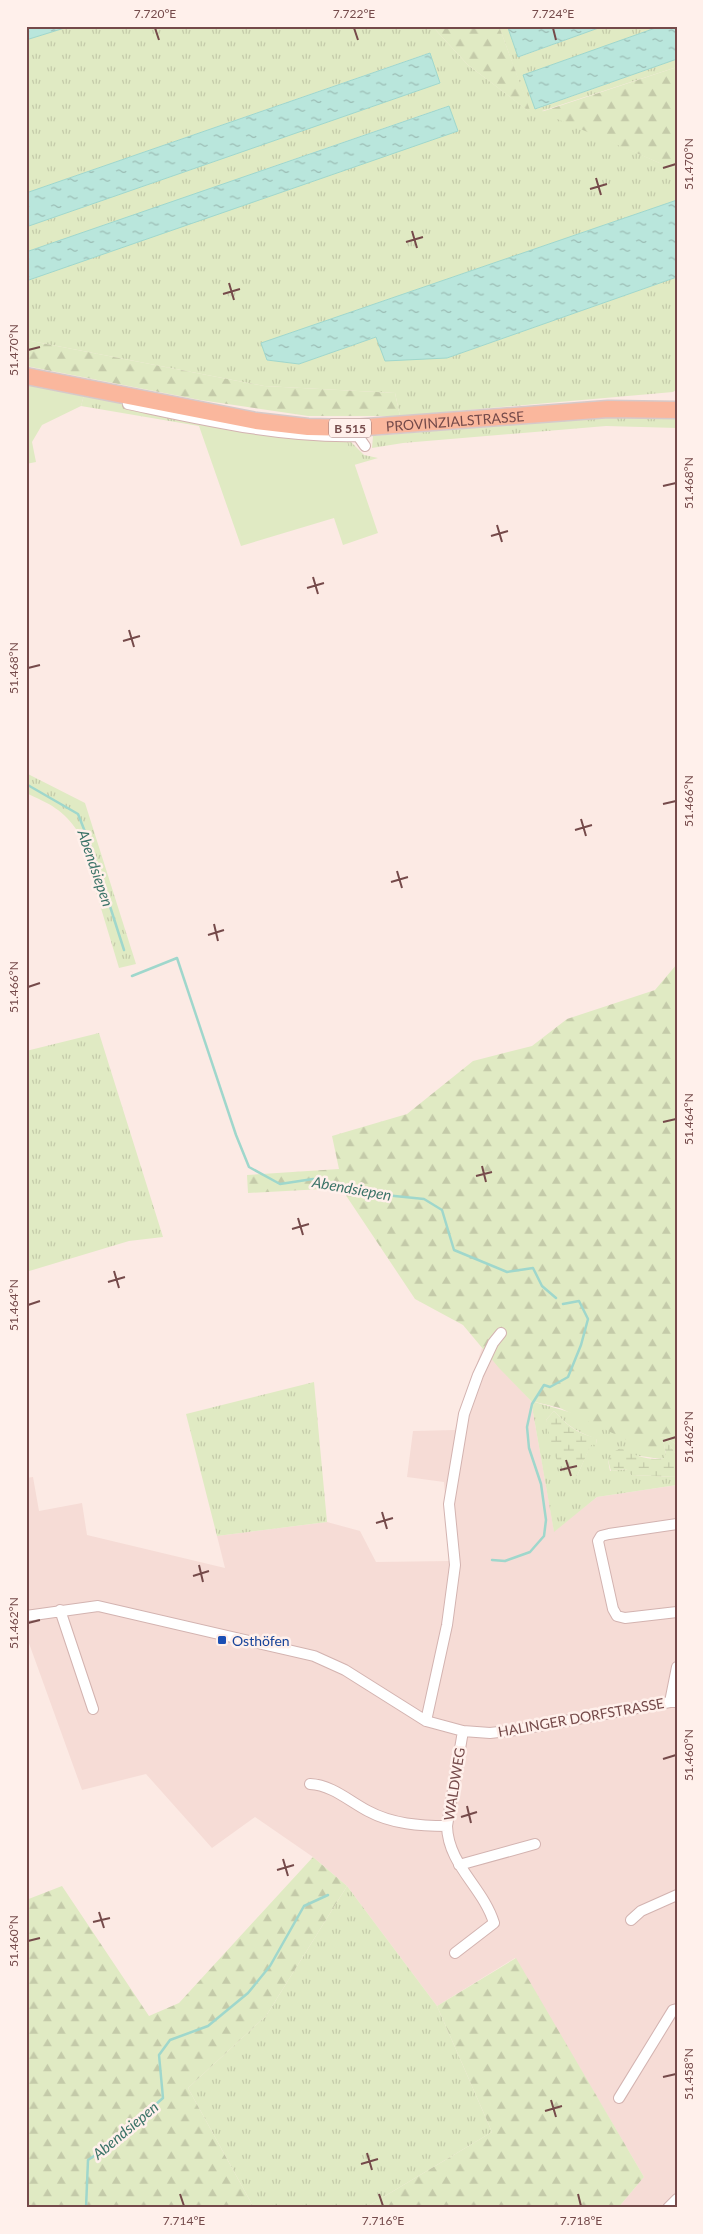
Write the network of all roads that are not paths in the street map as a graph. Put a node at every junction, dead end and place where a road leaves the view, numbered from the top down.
1 (26, 376) edge
2 (26, 384) edge
3 (677, 410) edge
4 (365, 446) dead end
5 (501, 1333) dead end
6 (676, 1526) edge
7 (60, 1610) junction
8 (677, 1612) edge
9 (26, 1616) edge
10 (677, 1667) edge
11 (673, 1702) edge
12 (94, 1709) dead end
13 (426, 1721) junction
14 (463, 1731) junction
15 (310, 1784) dead end
16 (447, 1826) junction
17 (535, 1844) dead end
18 (459, 1865) junction
19 (677, 1895) edge
20 (631, 1920) dead end
21 (455, 1953) dead end
22 (677, 2009) edge
23 (619, 2098) dead end
24 (677, 2199) edge
25 (668, 2208) edge

1 - 3 main road, PROVINZIALSTRASSE / B 515
2 - 4 street
5 - 13 street
6 - 8 street
7 - 9 street, HALINGER DORFSTRASSE
7 - 12 street
7 - 13 street, HALINGER DORFSTRASSE
10 - 11 street
11 - 14 street, HALINGER DORFSTRASSE
13 - 14 street, HALINGER DORFSTRASSE
14 - 16 street, WALDWEG
15 - 16 street
16 - 18 street, WALDWEG
17 - 18 street
18 - 21 street, WALDWEG
19 - 20 street
22 - 23 street
24 - 25 street

